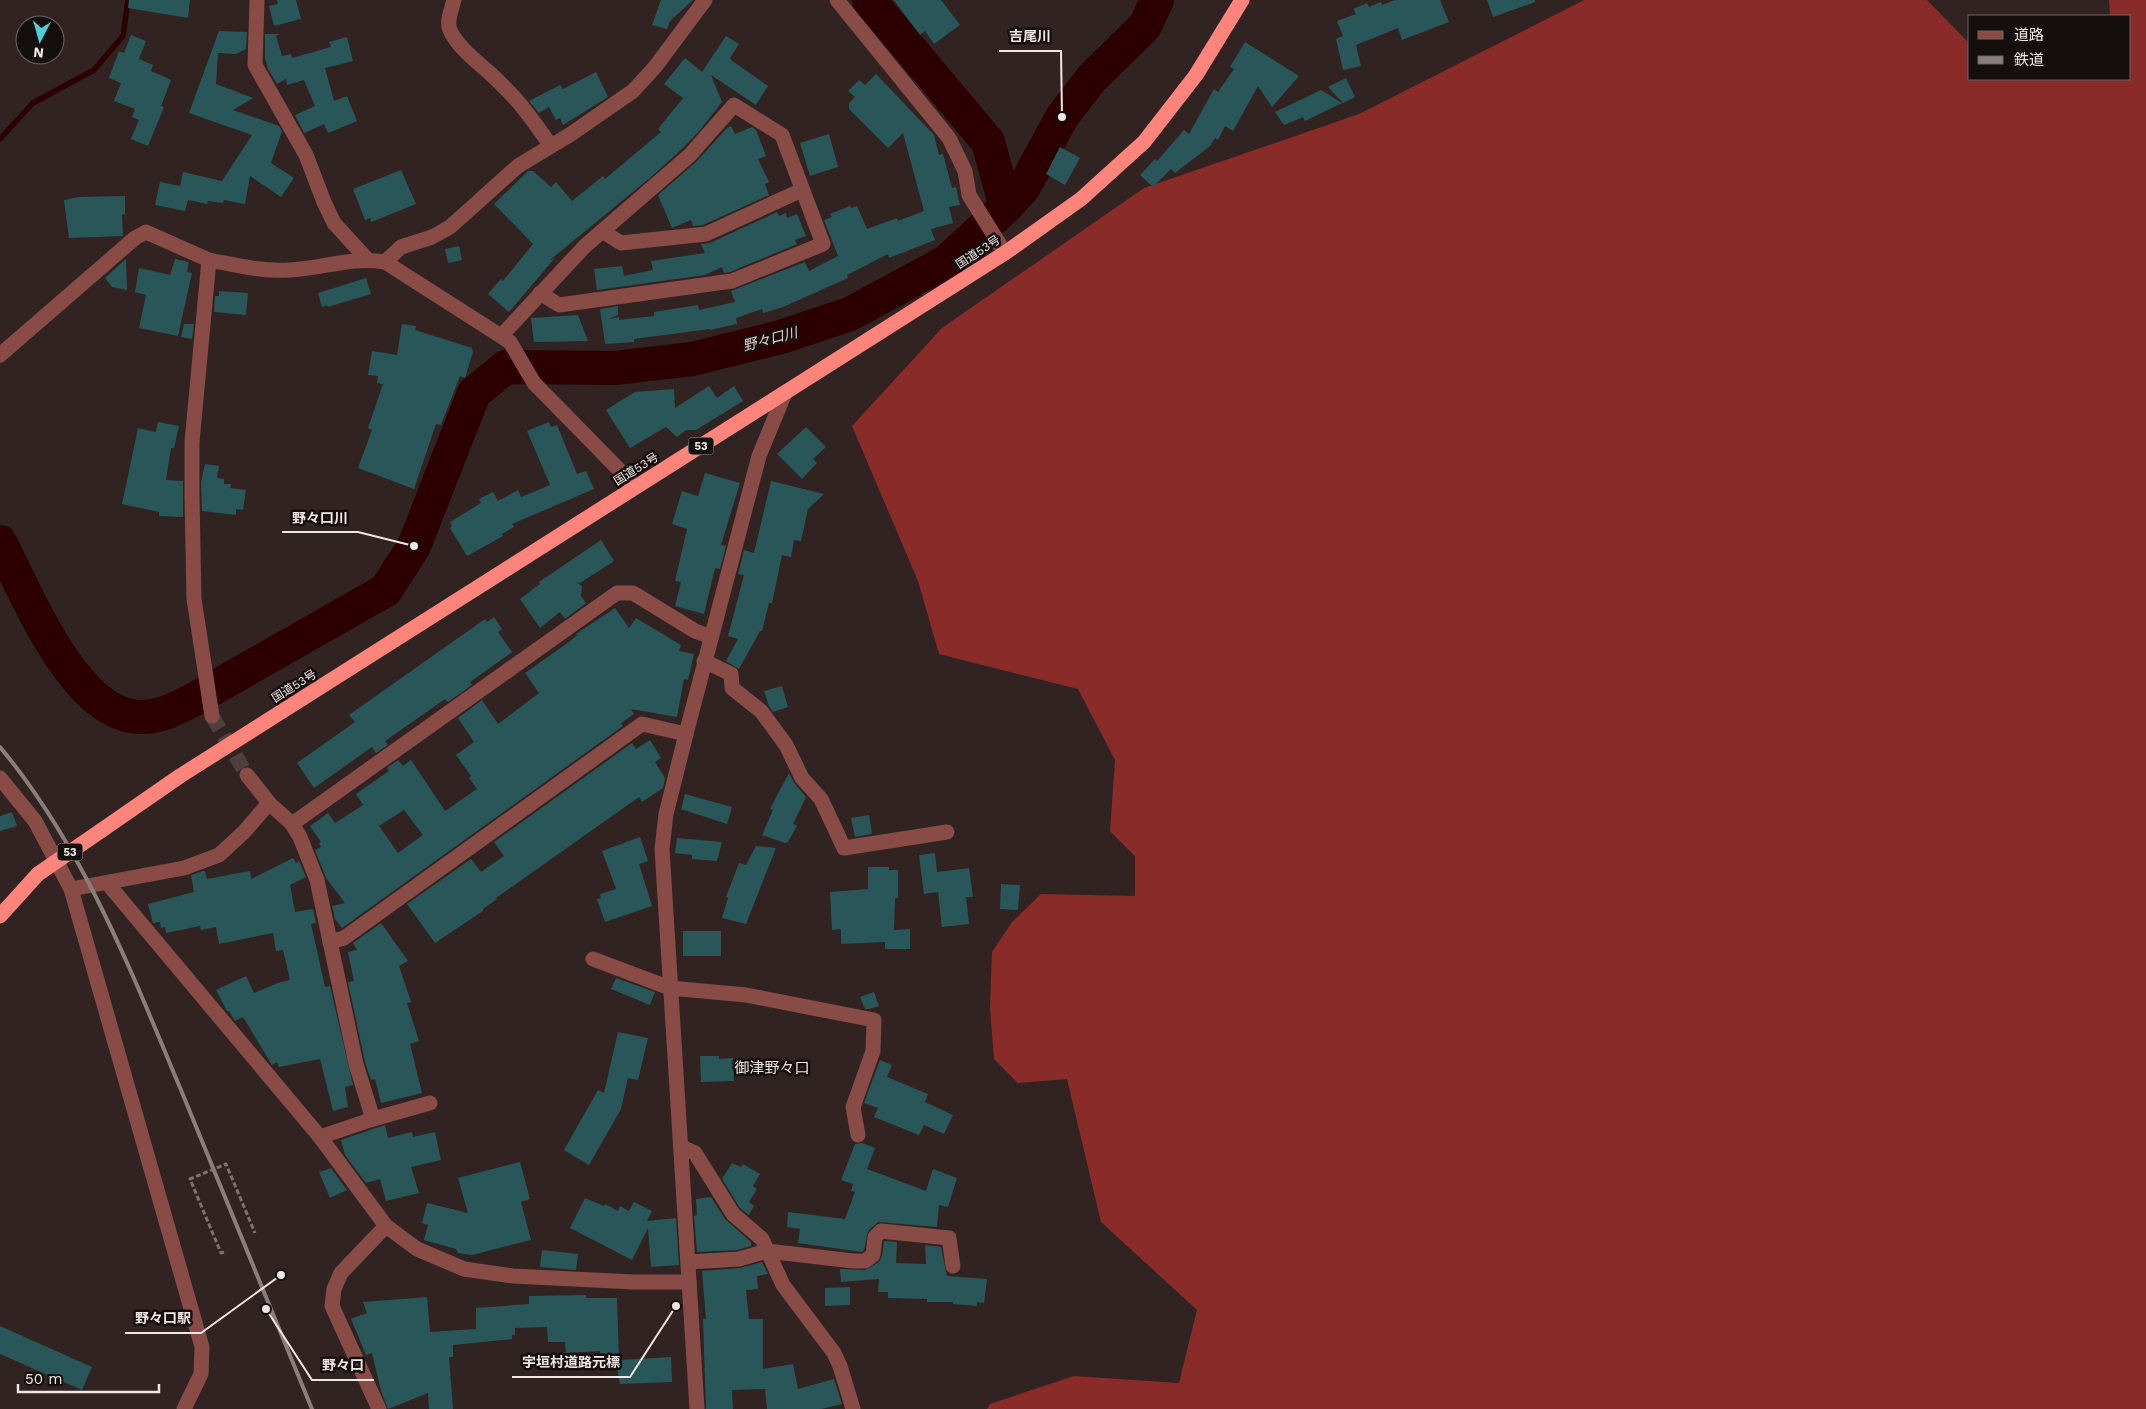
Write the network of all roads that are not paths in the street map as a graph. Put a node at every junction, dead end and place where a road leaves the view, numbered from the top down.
1 (257, 0) edge
2 (454, 0) edge
3 (704, 0) edge
4 (837, 0) edge
5 (1242, 0) edge
6 (550, 146) junction
7 (802, 190) junction
8 (602, 231) junction
9 (1005, 253) junction
10 (366, 259) junction
11 (209, 260) junction
12 (385, 262) junction
13 (540, 293) junction
14 (506, 339) junction
15 (0, 355) edge
16 (785, 393) junction
17 (636, 487) junction
18 (711, 636) junction
19 (704, 661) junction
20 (211, 710) tunnel mouth
21 (686, 734) junction
22 (247, 775) tunnel mouth
23 (0, 778) edge
24 (269, 803) junction
25 (292, 824) junction
26 (947, 832) dead end
27 (108, 884) junction
28 (71, 889) junction
29 (0, 916) edge
30 (330, 942) junction
31 (593, 959) dead end
32 (670, 988) junction
33 (430, 1103) dead end
34 (374, 1120) junction
35 (858, 1135) dead end
36 (320, 1137) junction
37 (681, 1147) junction
38 (386, 1226) junction
39 (767, 1251) junction
40 (688, 1262) junction
41 (953, 1266) dead end
42 (689, 1282) junction
43 (184, 1409) edge
44 (379, 1409) edge
45 (697, 1409) edge
46 (852, 1409) edge

1 - 10 street
2 - 6 street
3 - 6 street
4 - 9 street
5 - 9 highway, 国道53号 / 53
6 - 12 street
7 - 8 street
7 - 8 street
7 - 13 street
8 - 13 street
9 - 16 highway, 国道53号 / 53
10 - 11 street
10 - 12 street
11 - 15 street
11 - 20 street
12 - 14 street
13 - 14 street
14 - 17 street
16 - 17 highway, 国道53号 / 53
16 - 18 street
17 - 29 highway, 国道53号 / 53, bridge
18 - 19 street
18 - 25 street
19 - 21 street
19 - 26 street
21 - 30 street
21 - 32 street
22 - 24 street
23 - 28 street
24 - 25 street
24 - 27 street
25 - 30 street
27 - 28 street
27 - 36 street
28 - 43 street
30 - 34 street
31 - 32 street
32 - 35 street
32 - 37 street
33 - 34 street
34 - 36 street
36 - 38 street
37 - 39 street
37 - 40 street
38 - 42 street
38 - 44 street
39 - 40 street
39 - 41 street
39 - 46 street
40 - 42 street
42 - 45 street

